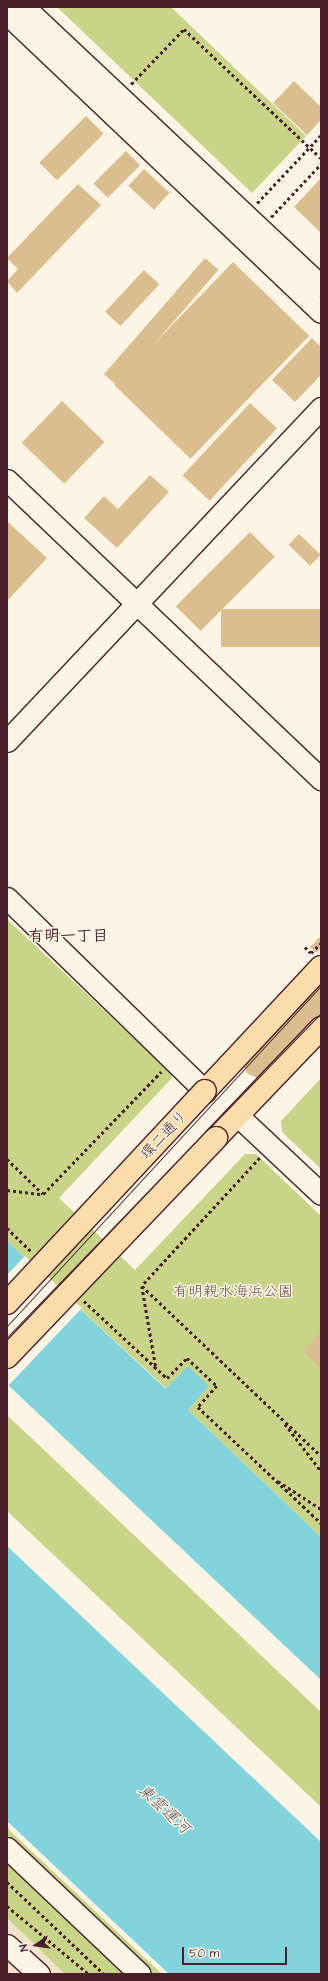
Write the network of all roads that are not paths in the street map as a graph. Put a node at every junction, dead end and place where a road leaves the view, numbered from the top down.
1 (24, 7) edge
2 (7, 14) edge
3 (321, 286) edge
4 (321, 312) edge
5 (321, 408) edge
6 (7, 480) edge
7 (138, 604) junction
8 (7, 741) edge
9 (321, 778) edge
10 (7, 898) edge
11 (319, 957) edge
12 (321, 1028) edge
13 (205, 1091) junction
14 (238, 1115) junction
15 (321, 1194) edge
16 (7, 1303) edge
17 (7, 1357) edge
18 (7, 1848) edge
19 (7, 1945) edge
20 (39, 1974) edge
21 (140, 1974) edge

1 - 3 street
2 - 4 street
5 - 7 street
6 - 7 street
7 - 8 street
7 - 9 street
10 - 13 street
11 - 13 main road, 環二通り
12 - 14 main road
13 - 16 main road, 環二通り, bridge
14 - 15 street
14 - 17 main road, bridge
18 - 21 street
19 - 20 street

